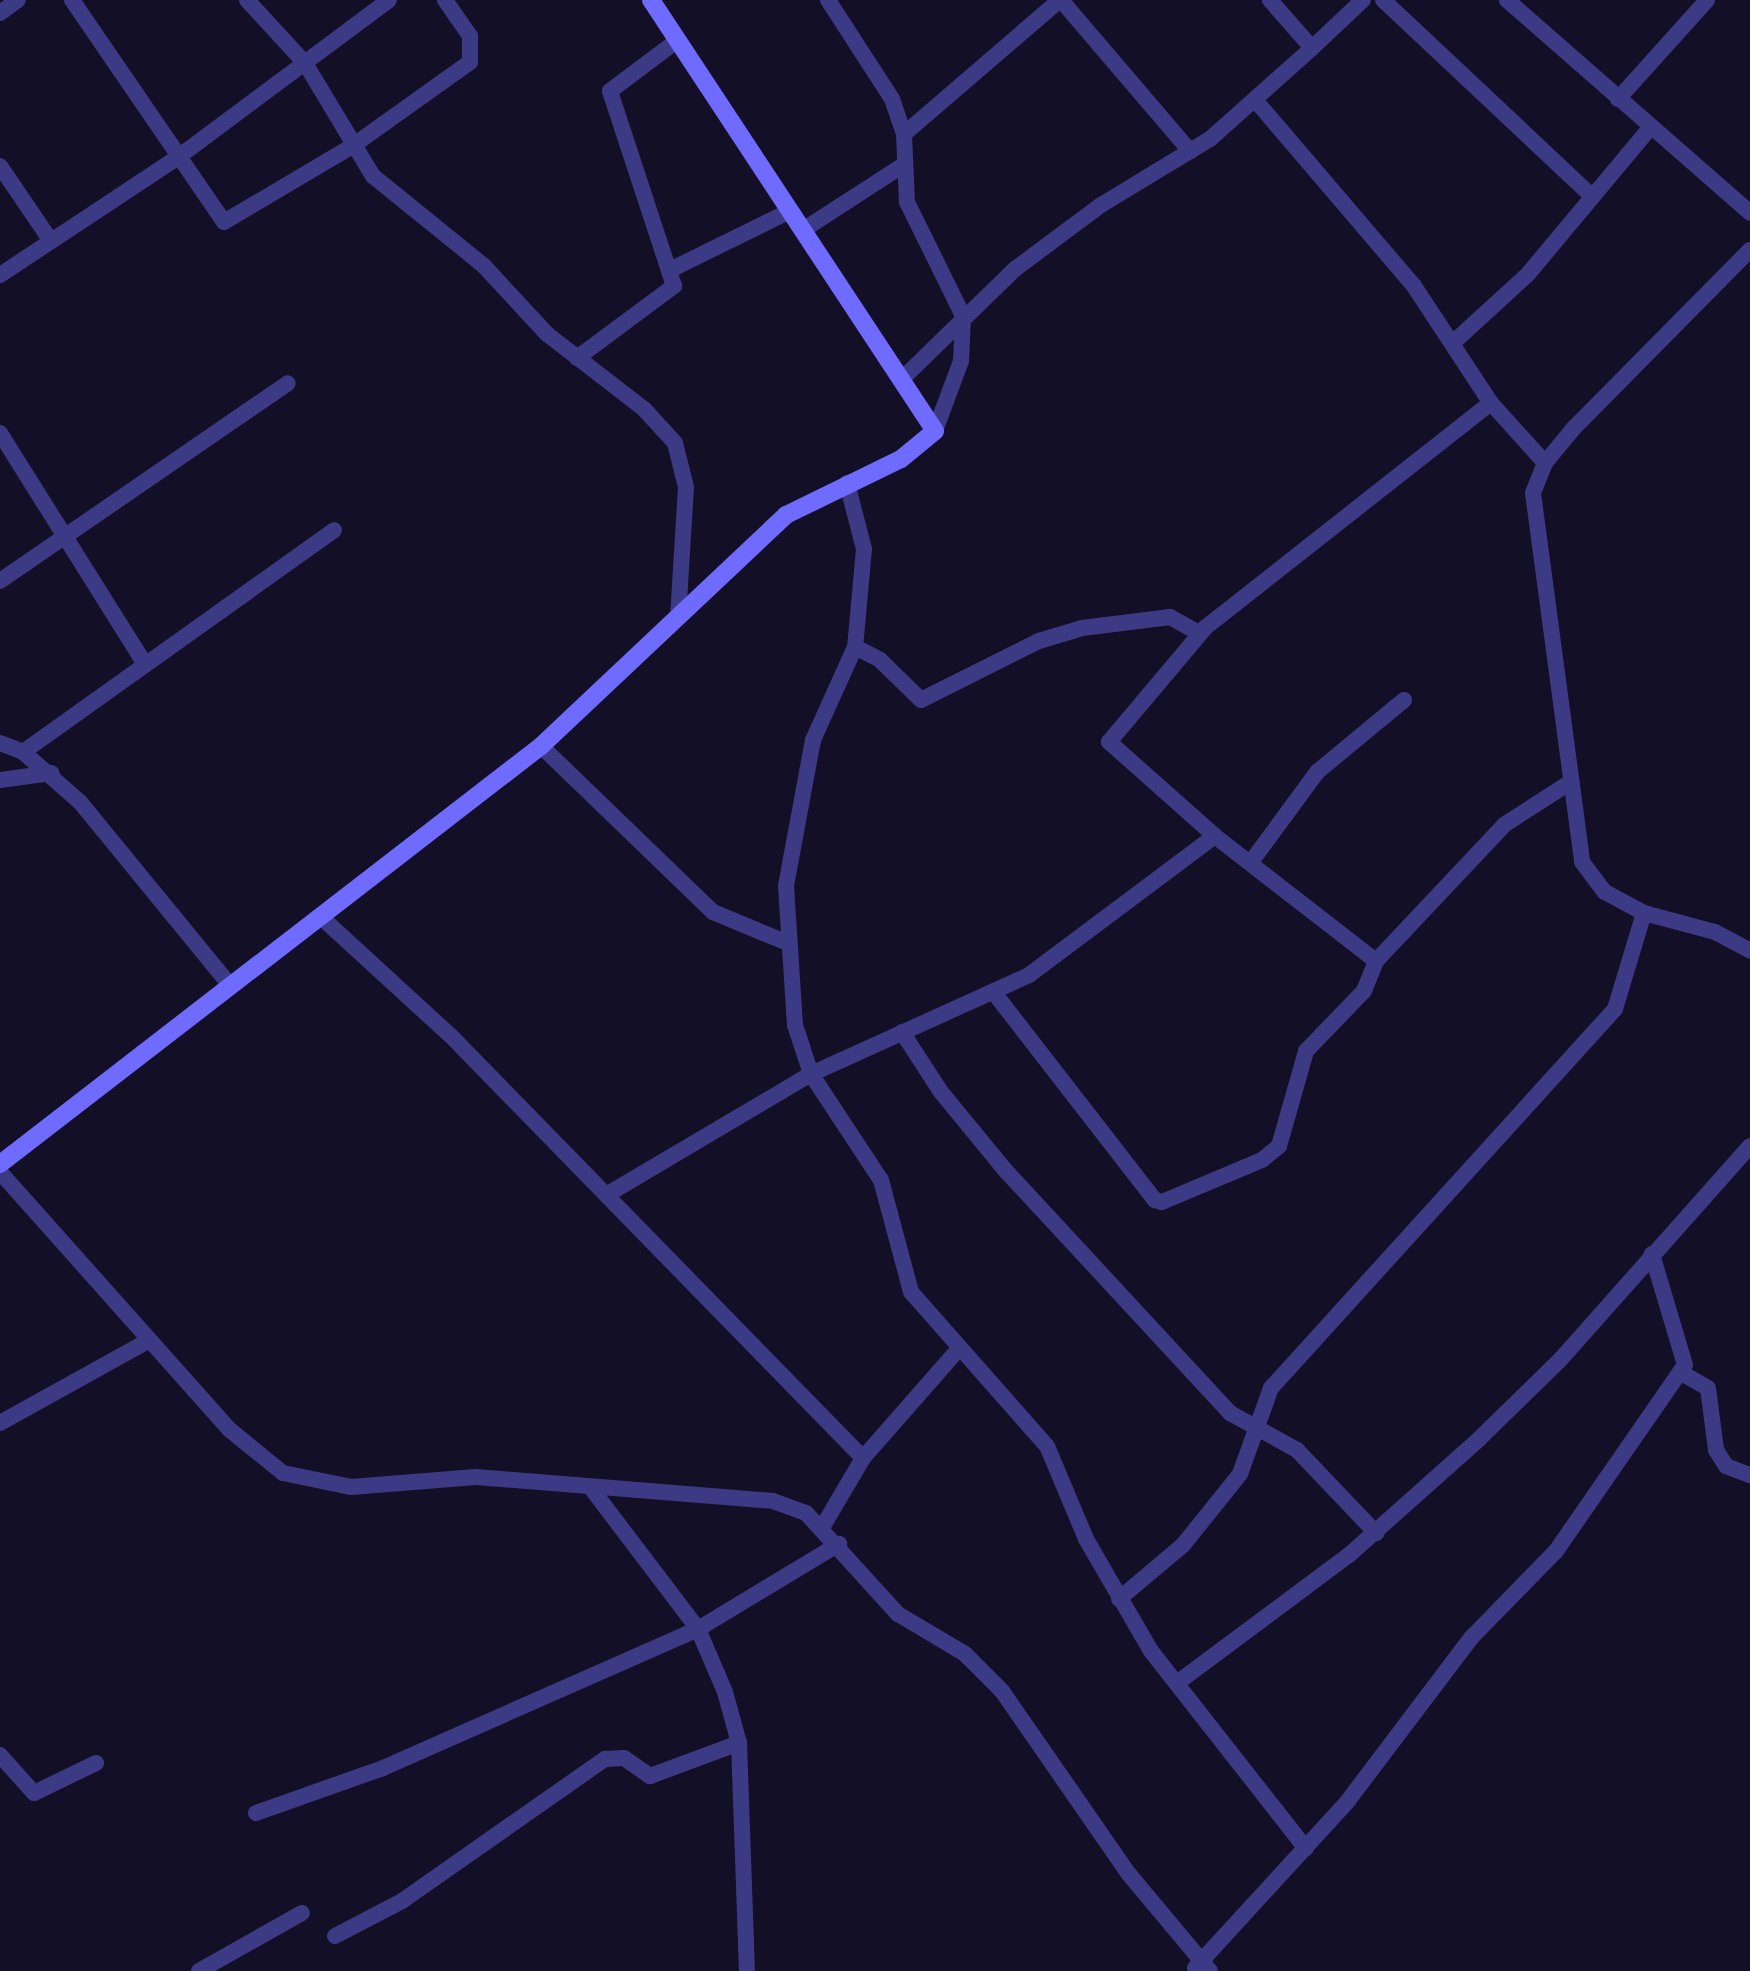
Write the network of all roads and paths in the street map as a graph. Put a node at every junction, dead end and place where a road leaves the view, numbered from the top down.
1 (72, 0) edge
2 (247, 0) edge
3 (389, 0) edge
4 (445, 0) edge
5 (651, 0) edge
6 (828, 0) edge
7 (1061, 0) edge
8 (1270, 0) edge
9 (1363, 0) edge
10 (1383, 0) edge
11 (1507, 0) edge
12 (1707, 0) edge
13 (15, 1) edge
14 (0, 13) edge
15 (678, 40) junction
16 (1312, 48) junction
17 (305, 63) junction
18 (1618, 99) junction
19 (1255, 101) junction
20 (1650, 128) junction
21 (904, 134) junction
22 (351, 147) junction
23 (1190, 151) junction
24 (177, 158) junction
25 (0, 166) edge
26 (902, 166) junction
27 (1592, 196) junction
28 (790, 211) junction
29 (1750, 213) edge
30 (803, 230) junction
31 (51, 241) junction
32 (1750, 250) edge
33 (672, 269) junction
34 (0, 275) edge
35 (963, 316) junction
36 (1456, 340) junction
37 (577, 358) junction
38 (902, 379) junction
39 (288, 383) dead end
40 (1491, 403) junction
41 (935, 431) junction
42 (0, 433) edge
43 (1545, 463) junction
44 (847, 483) junction
45 (334, 530) dead end
46 (66, 535) junction
47 (0, 581) edge
48 (678, 617) junction
49 (1199, 633) junction
50 (855, 647) junction
51 (143, 662) junction
52 (1404, 700) dead end
53 (0, 743) edge
54 (541, 746) junction
55 (23, 752) junction
56 (52, 773) junction
57 (3, 781) edge
58 (1569, 783) junction
59 (1215, 836) junction
60 (1251, 862) junction
61 (1644, 913) junction
62 (321, 917) junction
63 (785, 942) junction
64 (1750, 951) edge
65 (1376, 961) junction
66 (229, 984) junction
67 (995, 994) junction
68 (902, 1032) junction
69 (811, 1074) junction
70 (1750, 1146) edge
71 (0, 1164) edge
72 (0, 1172) edge
73 (608, 1194) junction
74 (1652, 1254) junction
75 (150, 1340) junction
76 (957, 1351) junction
77 (1680, 1372) junction
78 (0, 1423) edge
79 (1255, 1427) junction
80 (863, 1458) junction
81 (1750, 1475) edge
82 (591, 1489) junction
83 (823, 1526) junction
84 (1376, 1533) junction
85 (839, 1544) junction
86 (1119, 1599) junction
87 (698, 1629) junction
88 (1177, 1684) junction
89 (739, 1743) junction
90 (0, 1755) edge
91 (96, 1763) dead end
92 (256, 1813) dead end
93 (1306, 1849) junction
94 (302, 1913) dead end
95 (335, 1936) dead end
96 (1201, 1968) edge
97 (199, 1971) edge
98 (747, 1971) edge

1 - 24 street
2 - 17 street
3 - 17 street
4 - 22 street
5 - 15 street
6 - 21 street
7 - 21 street
7 - 23 street
8 - 16 street
9 - 16 street
10 - 27 street
11 - 18 street
12 - 18 street
13 - 14 street
15 - 28 street
15 - 33 street
16 - 19 street
17 - 22 street
17 - 24 street
18 - 20 street
19 - 23 street
19 - 36 street
20 - 27 street
20 - 29 street
21 - 26 street
22 - 24 street
22 - 37 street
23 - 35 street
24 - 31 street
25 - 31 street
26 - 30 street
26 - 35 street
27 - 36 street
28 - 30 street
28 - 33 street
30 - 38 street
31 - 34 street
32 - 43 street
33 - 37 street
35 - 38 street
35 - 41 street
36 - 40 street
37 - 48 street
38 - 41 street
39 - 46 street
40 - 43 street
40 - 49 street
41 - 44 street
42 - 46 street
43 - 58 street
44 - 48 street
44 - 50 street
45 - 51 street
46 - 47 street
46 - 51 street
48 - 54 street
49 - 50 street
49 - 59 street
50 - 63 street
51 - 55 street
52 - 60 street
53 - 55 street
54 - 62 street
54 - 63 street
55 - 56 street
56 - 57 street
56 - 66 street
58 - 61 street
58 - 65 street
59 - 60 street
59 - 67 street
60 - 65 street
61 - 64 street
61 - 79 street
62 - 66 street
62 - 73 street
63 - 69 street
65 - 67 street
66 - 71 street
67 - 68 street
68 - 69 street
68 - 79 street
69 - 73 street
69 - 76 street
70 - 74 street
72 - 75 street
73 - 80 street
74 - 77 street
74 - 84 street
75 - 78 street
75 - 82 street
76 - 80 street
76 - 86 street
77 - 81 street
77 - 93 street
79 - 84 street
79 - 86 street
80 - 83 street
82 - 83 street
82 - 87 street
83 - 85 street
84 - 88 street
85 - 87 street
85 - 96 street
86 - 88 street
87 - 89 street
87 - 92 street
88 - 93 street
89 - 95 street
89 - 98 street
90 - 91 street
93 - 96 street
94 - 97 street

